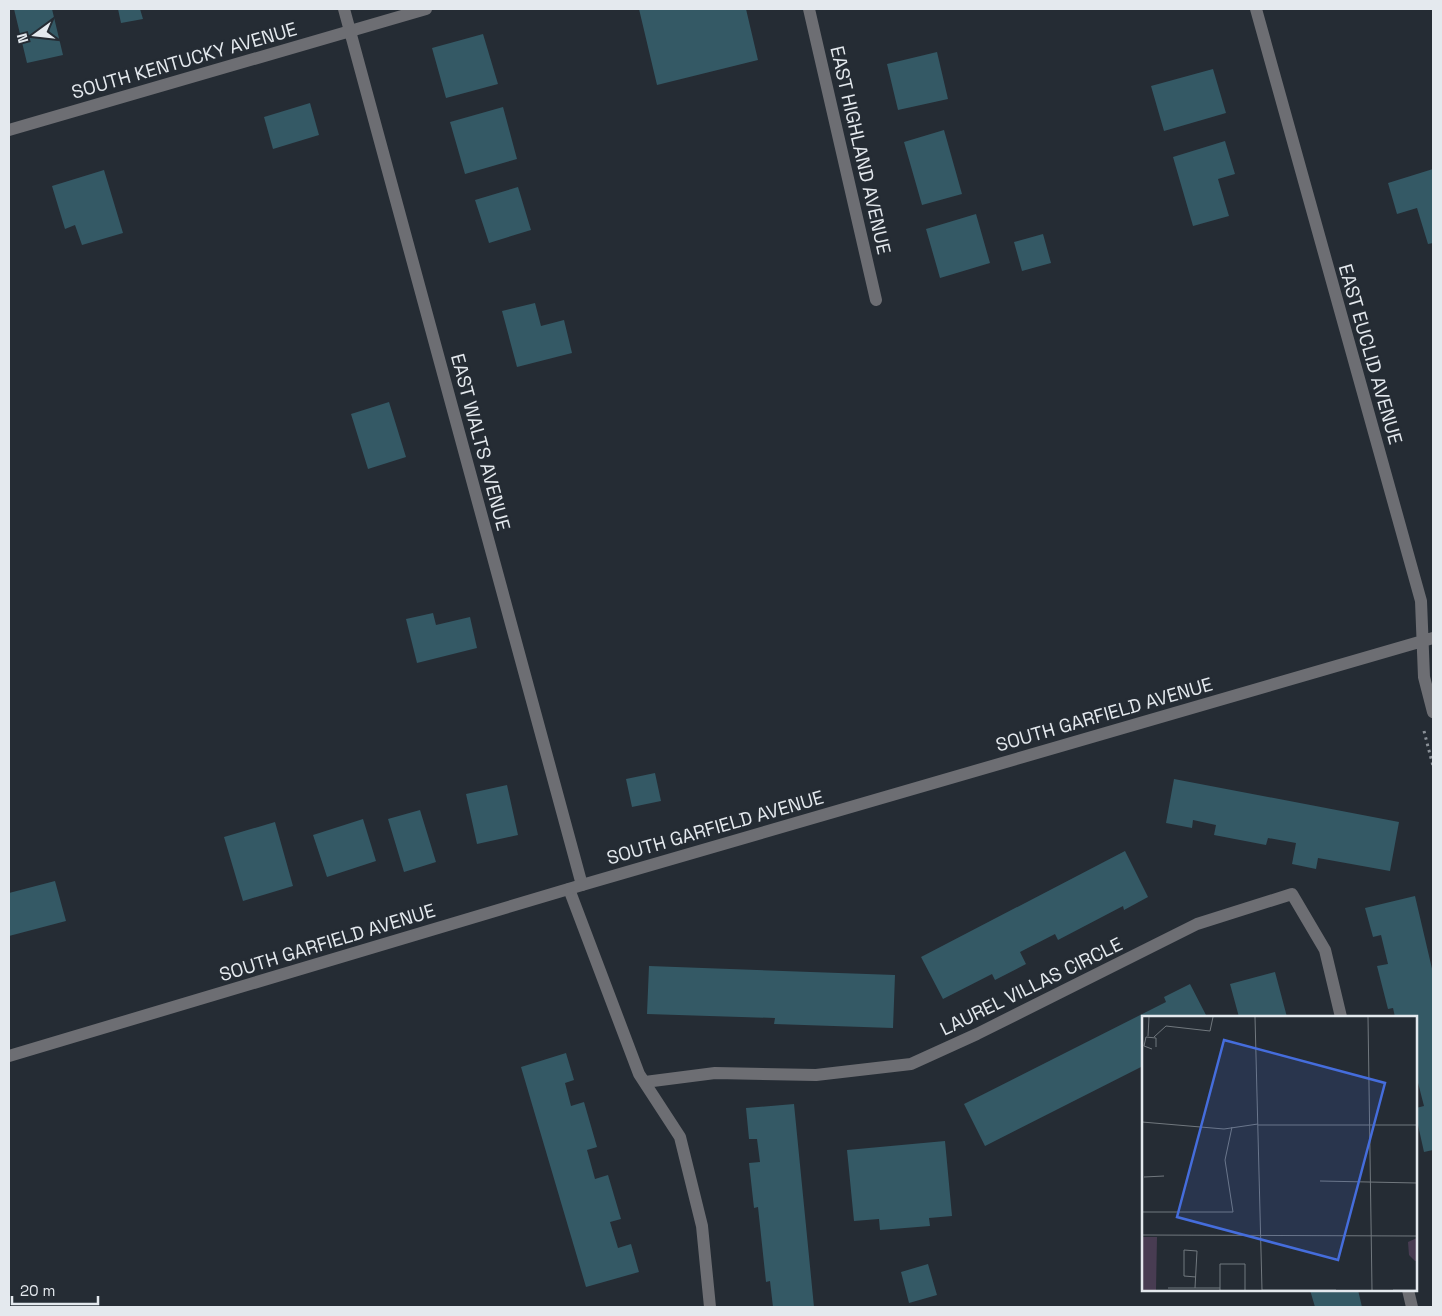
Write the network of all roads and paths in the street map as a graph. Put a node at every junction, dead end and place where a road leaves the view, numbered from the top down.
1 (344, 9) edge
2 (426, 9) edge
3 (809, 9) edge
4 (1256, 9) edge
5 (351, 32) junction
6 (9, 130) edge
7 (876, 300) dead end
8 (1428, 639) edge
9 (1433, 712) edge
10 (1423, 725) dead end
11 (1433, 766) edge
12 (582, 885) junction
13 (569, 889) junction
14 (1341, 1016) edge
15 (9, 1056) edge
16 (645, 1082) junction
17 (1408, 1291) edge
18 (710, 1307) edge
19 (1412, 1307) edge

1 - 5 street, EAST WALTS AVENUE
2 - 5 street, SOUTH KENTUCKY AVENUE
3 - 7 street, EAST HIGHLAND AVENUE
4 - 8 street, EAST EUCLID AVENUE
5 - 6 street, SOUTH KENTUCKY AVENUE
5 - 12 street, EAST WALTS AVENUE
8 - 9 street, EAST EUCLID AVENUE
8 - 12 street, SOUTH GARFIELD AVENUE
10 - 11 path
12 - 13 street, SOUTH GARFIELD AVENUE
13 - 15 street, SOUTH GARFIELD AVENUE
13 - 16 street
14 - 16 street, LAUREL VILLAS CIRCLE
16 - 18 street
17 - 19 street

